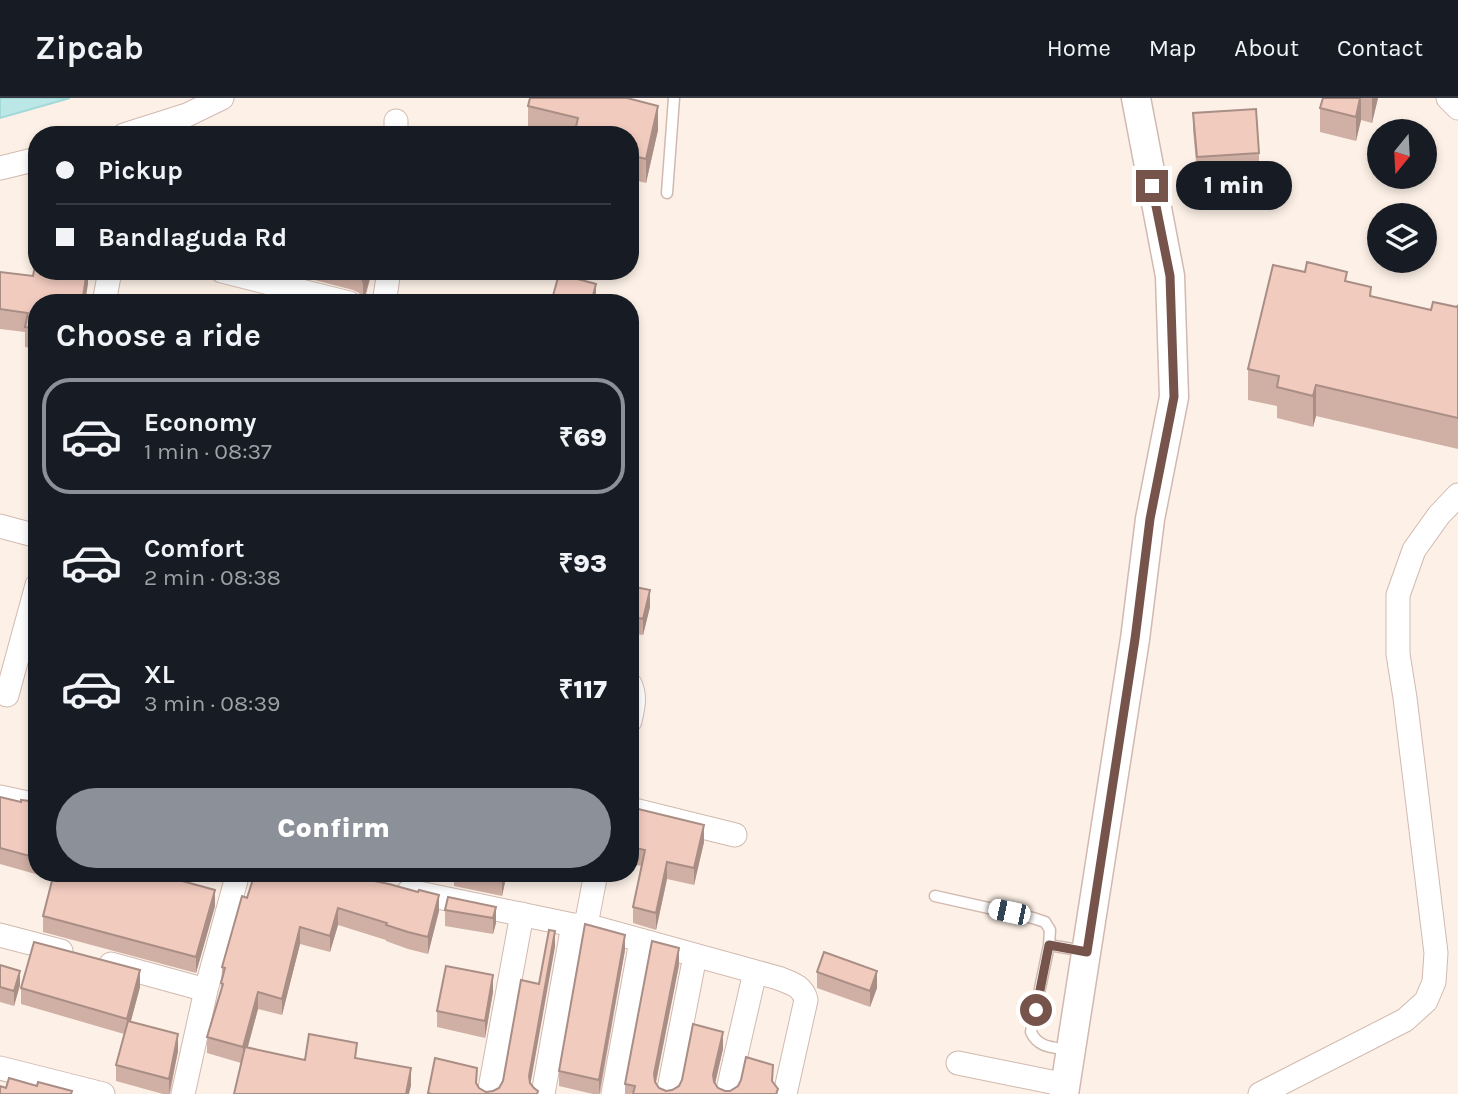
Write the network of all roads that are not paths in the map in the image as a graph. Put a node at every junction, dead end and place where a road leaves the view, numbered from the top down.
1 (222, 98) edge
2 (674, 98) edge
3 (1136, 98) edge
4 (1448, 98) edge
5 (1458, 108) edge
6 (152, 126) edge
7 (28, 161) edge
8 (0, 169) edge
9 (667, 193) dead end
10 (258, 280) edge
11 (313, 294) edge
12 (1458, 495) edge
13 (0, 526) edge
14 (28, 534) edge
15 (28, 618) edge
16 (7, 695) dead end
17 (0, 797) edge
18 (28, 804) edge
19 (639, 811) edge
20 (735, 835) dead end
21 (236, 882) edge
22 (593, 882) edge
23 (390, 887) edge
24 (935, 896) dead end
25 (522, 914) junction
26 (579, 925) junction
27 (0, 935) edge
28 (641, 941) junction
29 (1049, 945) junction
30 (1087, 952) junction
31 (695, 956) junction
32 (755, 972) junction
33 (206, 990) junction
34 (1071, 1050) junction
35 (958, 1063) dead end
36 (0, 1068) edge
37 (1065, 1089) edge
38 (103, 1094) edge
39 (183, 1094) edge
40 (489, 1094) edge
41 (543, 1094) edge
42 (613, 1094) edge
43 (668, 1094) edge
44 (727, 1094) edge
45 (785, 1094) edge
46 (1260, 1094) edge

1 - 6 street
2 - 9 lane
3 - 30 street
4 - 5 street
7 - 8 street
10 - 11 street
12 - 46 street
13 - 14 street
15 - 16 street
17 - 18 street
19 - 20 street
21 - 33 street
22 - 26 street
23 - 25 street
24 - 29 lane
25 - 26 street
25 - 40 street
26 - 28 street
26 - 41 street
27 - 33 street
28 - 31 street
28 - 42 street
29 - 30 lane
29 - 34 lane
30 - 34 street
31 - 32 street
31 - 43 street
32 - 44 street
32 - 45 street
33 - 39 street
34 - 37 street
35 - 37 street
36 - 38 street

